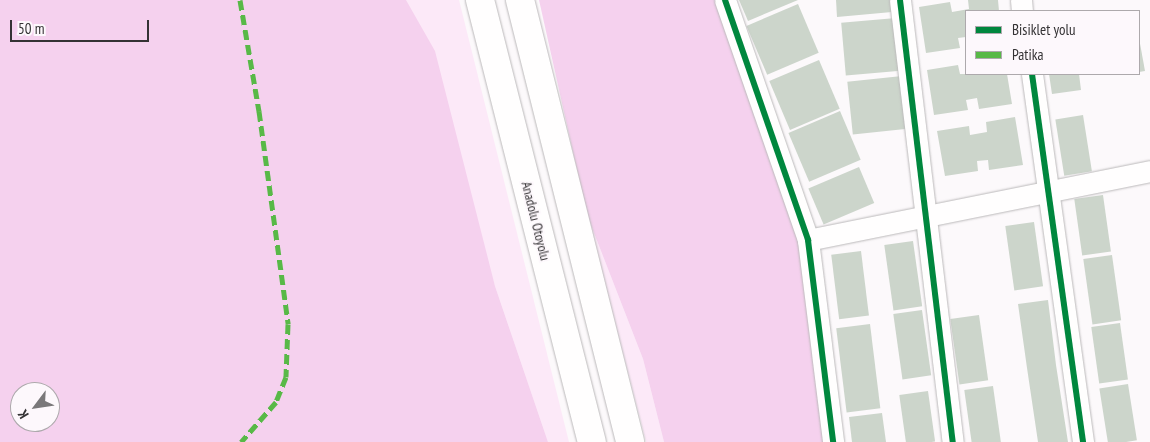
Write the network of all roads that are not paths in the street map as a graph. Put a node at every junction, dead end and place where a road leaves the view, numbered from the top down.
1 (480, 0) edge
2 (520, 0) edge
3 (725, 0) edge
4 (900, 0) edge
5 (1032, 75) edge
6 (1150, 171) edge
7 (1049, 192) junction
8 (925, 217) junction
9 (808, 240) junction
10 (592, 442) edge
11 (630, 442) edge
12 (833, 442) edge
13 (953, 442) edge
14 (1083, 442) edge

1 - 10 highway, Anadolu Otoyolu
2 - 11 highway
3 - 9 street
4 - 8 street
5 - 7 street
6 - 7 street
7 - 8 street
7 - 14 street
8 - 9 street
8 - 13 street
9 - 12 street

